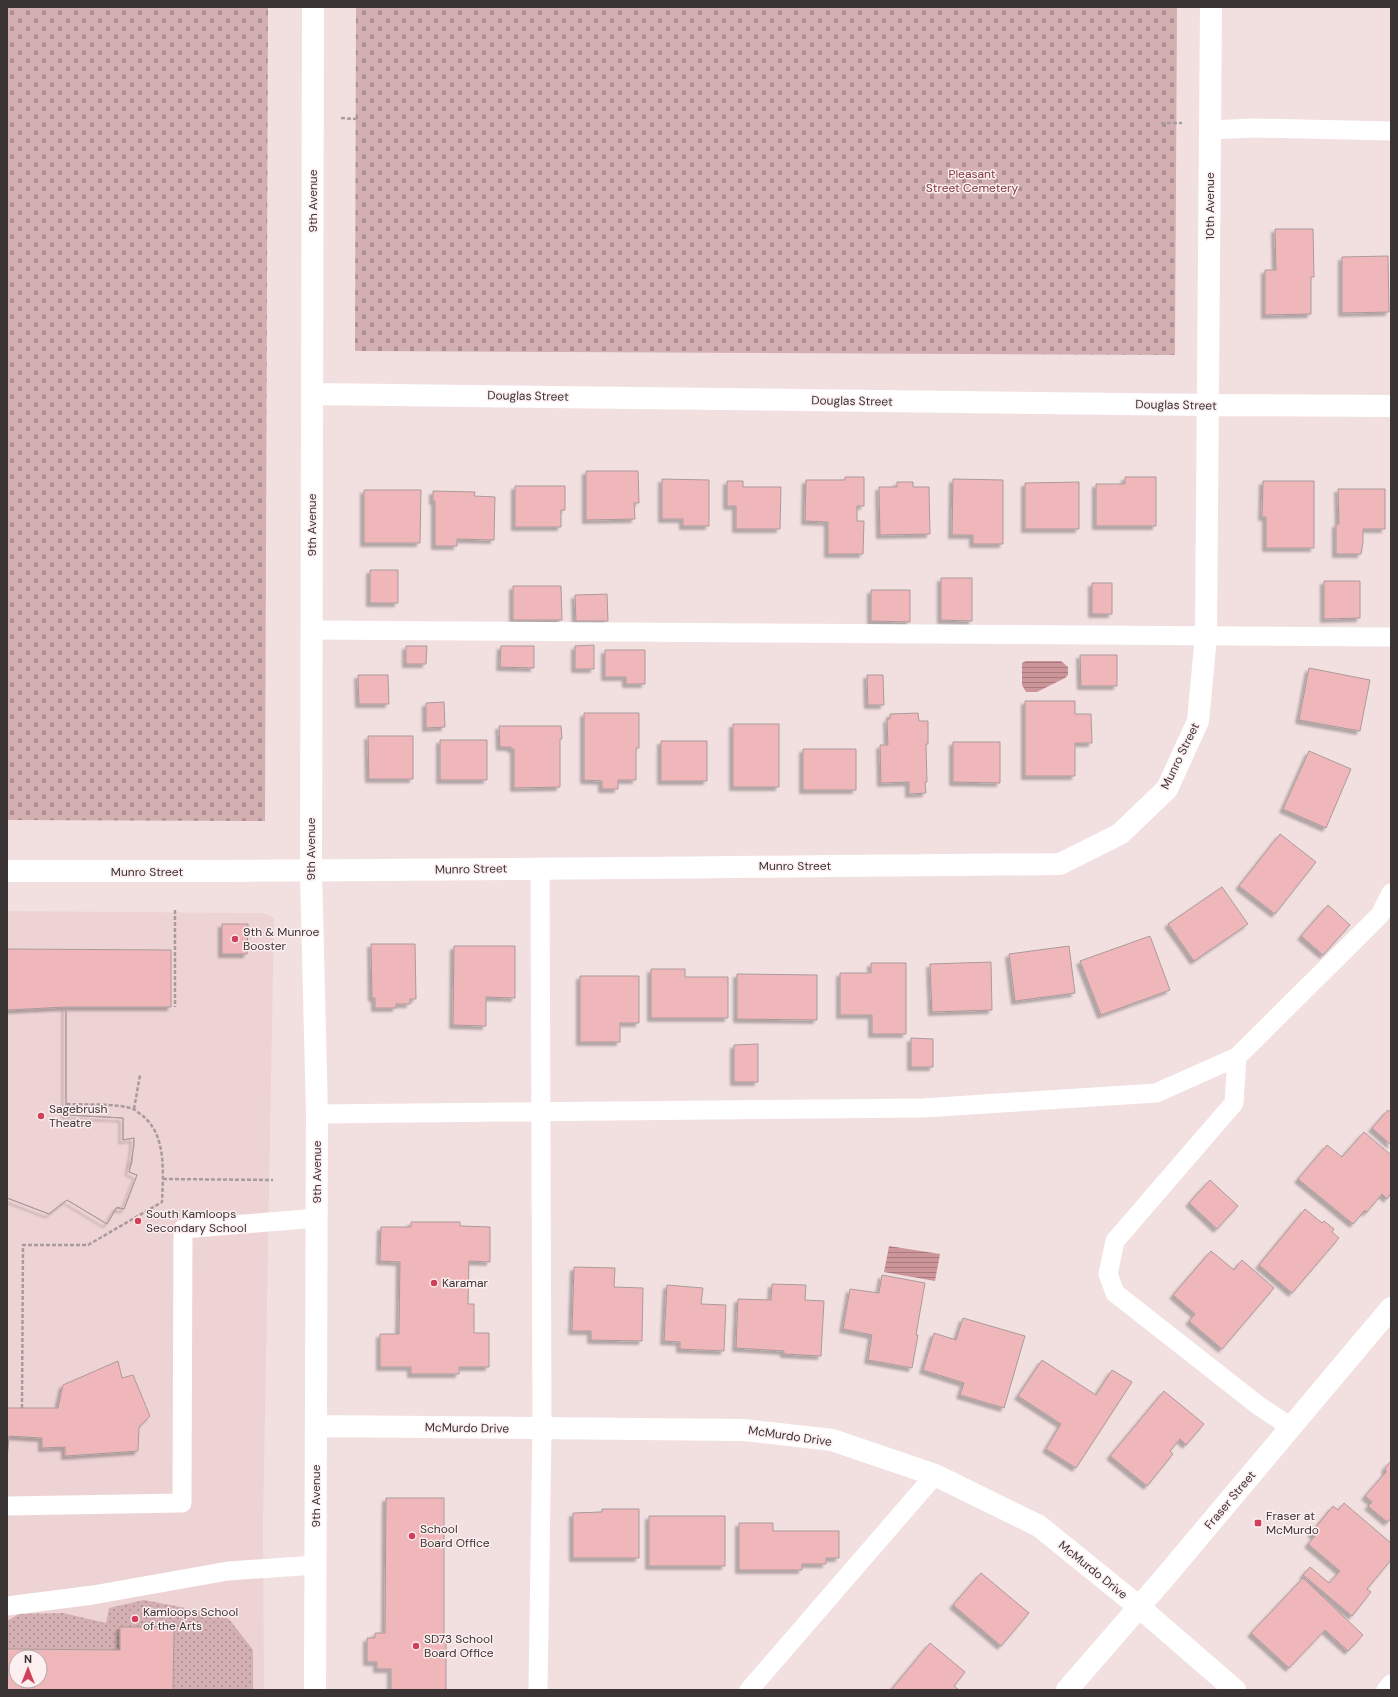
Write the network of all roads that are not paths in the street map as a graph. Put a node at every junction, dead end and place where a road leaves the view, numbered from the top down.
1 (313, 7) edge
2 (1212, 7) edge
3 (1210, 130) junction
4 (1391, 131) edge
5 (313, 394) junction
6 (1208, 405) junction
7 (1391, 406) edge
8 (311, 630) junction
9 (1206, 636) junction
10 (1391, 637) edge
11 (540, 868) junction
12 (7, 871) edge
13 (311, 872) junction
14 (1391, 893) edge
15 (1237, 1057) junction
16 (542, 1111) junction
17 (317, 1114) junction
18 (317, 1218) junction
19 (1391, 1308) edge
20 (317, 1426) junction
21 (1291, 1427) junction
22 (542, 1428) junction
23 (935, 1474) junction
24 (7, 1506) edge
25 (316, 1565) junction
26 (7, 1606) edge
27 (1138, 1606) junction
28 (1391, 1684) edge
29 (315, 1690) edge
30 (538, 1690) edge
31 (749, 1690) edge
32 (1067, 1690) edge
33 (1235, 1690) edge
34 (1386, 1690) edge

1 - 5 street, 9th Avenue
2 - 3 street, 10th Avenue
3 - 4 lane
3 - 6 street, 10th Avenue
5 - 6 street, Douglas Street
5 - 8 street, 9th Avenue
6 - 7 street, Douglas Street
6 - 9 street, Munro Street
8 - 9 lane
8 - 13 street, 9th Avenue
9 - 10 lane
9 - 11 street, Munro Street
11 - 13 street, Munro Street
11 - 16 lane
12 - 13 street, Munro Street
13 - 17 street, 9th Avenue
14 - 15 lane
15 - 16 lane
15 - 21 lane
16 - 17 lane
16 - 22 lane
17 - 18 street, 9th Avenue
18 - 20 street, 9th Avenue
18 - 24 lane
19 - 21 street, Fraser Street
20 - 22 street, McMurdo Drive
20 - 25 street, 9th Avenue
21 - 27 street, Fraser Street
22 - 23 street, McMurdo Drive
22 - 30 lane
23 - 27 street, McMurdo Drive
23 - 31 lane
25 - 26 lane
25 - 29 street, 9th Avenue
27 - 32 street, Fraser Street
27 - 33 street, McMurdo Drive
28 - 34 lane

